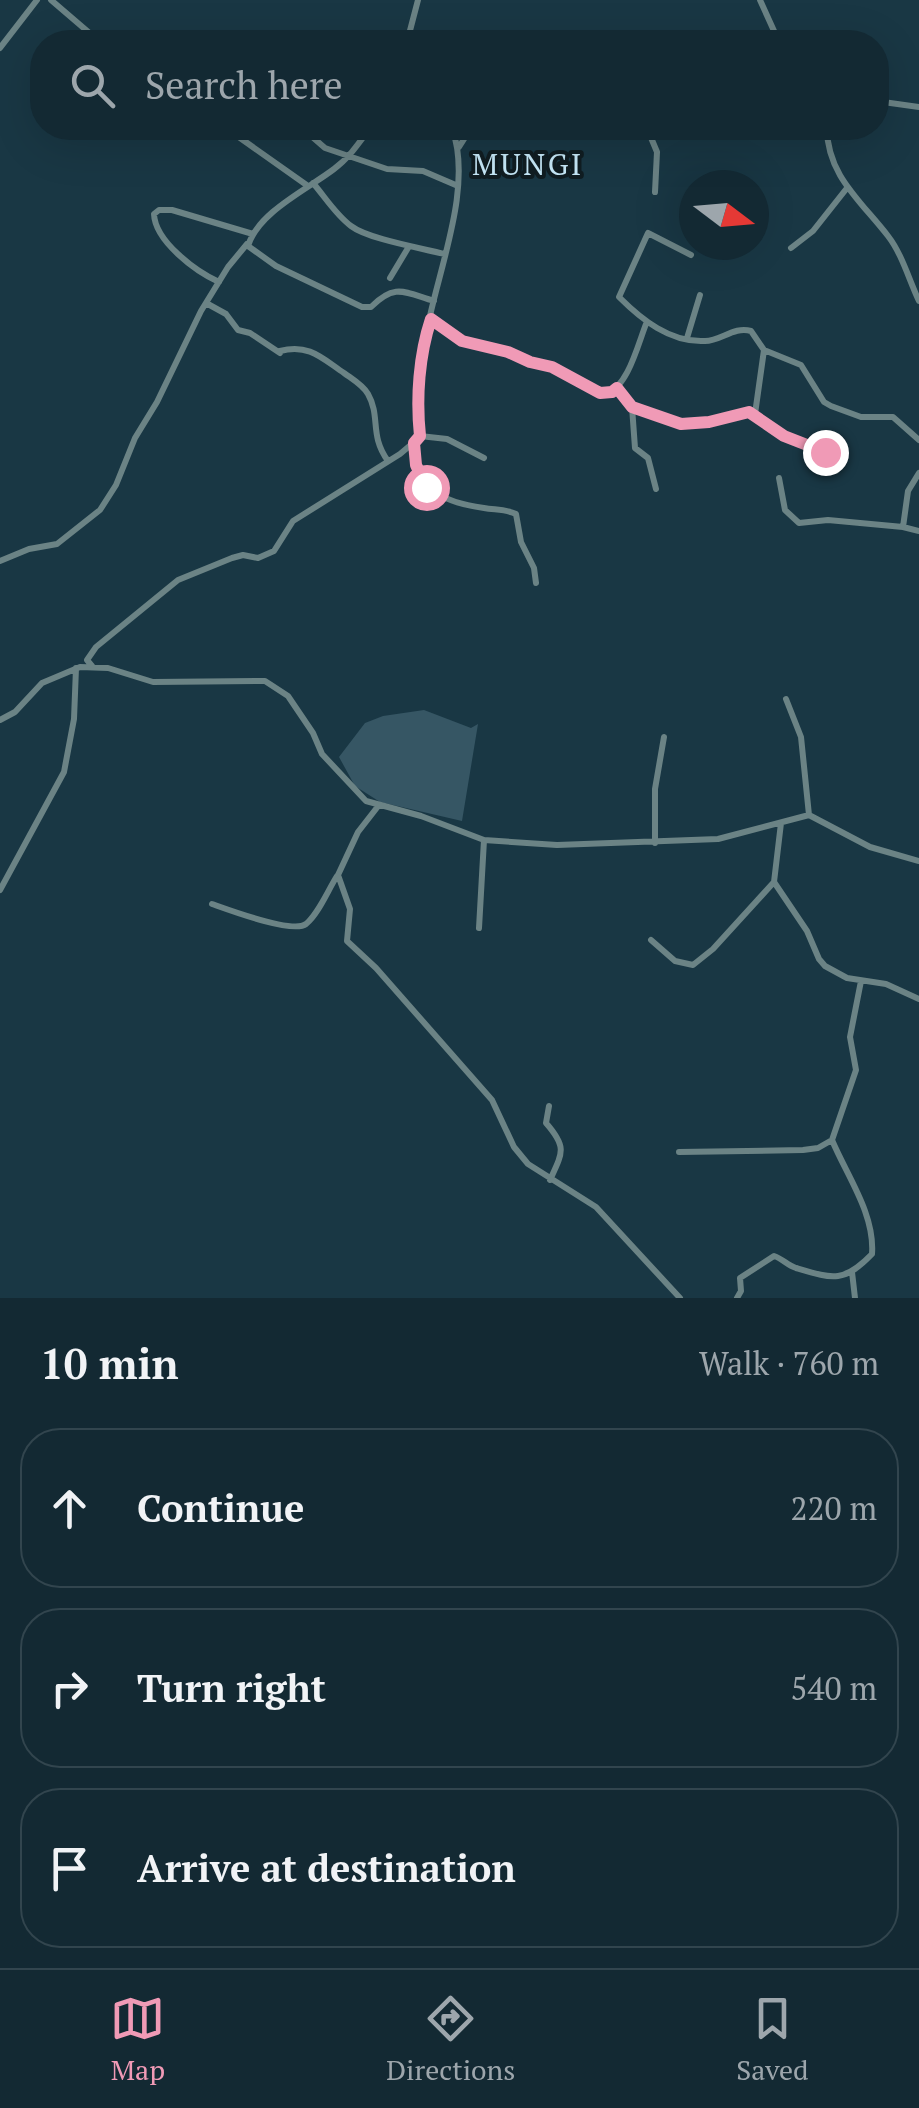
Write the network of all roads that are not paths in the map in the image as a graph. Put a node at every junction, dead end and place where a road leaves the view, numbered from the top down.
1 (37, 0) edge
2 (51, 0) edge
3 (418, 0) edge
4 (760, 0) edge
5 (86, 30) edge
6 (410, 30) edge
7 (774, 30) edge
8 (0, 48) edge
9 (889, 103) edge
10 (919, 107) edge
11 (244, 140) edge
12 (316, 140) edge
13 (361, 140) edge
14 (456, 140) edge
15 (463, 140) edge
16 (652, 140) edge
17 (827, 140) edge
18 (458, 147) junction
19 (350, 156) junction
20 (311, 184) junction
21 (458, 186) junction
22 (847, 188) junction
23 (655, 192) dead end
24 (254, 234) junction
25 (248, 244) junction
26 (408, 248) junction
27 (791, 248) dead end
28 (679, 249) edge
29 (444, 254) junction
30 (390, 278) dead end
31 (219, 282) junction
32 (700, 295) dead end
33 (434, 301) junction
34 (919, 301) edge
35 (206, 303) junction
36 (431, 319) junction
37 (646, 324) junction
38 (688, 338) junction
39 (764, 350) junction
40 (617, 388) junction
41 (632, 407) junction
42 (755, 414) junction
43 (420, 436) junction
44 (919, 440) edge
45 (414, 443) junction
46 (484, 458) dead end
47 (388, 461) junction
48 (836, 471) dead end
49 (919, 473) edge
50 (779, 478) dead end
51 (656, 489) dead end
52 (903, 527) junction
53 (919, 531) edge
54 (0, 562) edge
55 (536, 583) dead end
56 (92, 666) junction
57 (76, 668) junction
58 (786, 699) dead end
59 (0, 720) edge
60 (664, 737) dead end
61 (379, 805) junction
62 (809, 815) junction
63 (781, 823) junction
64 (484, 840) junction
65 (655, 844) junction
66 (919, 862) edge
67 (338, 875) junction
68 (774, 882) junction
69 (0, 890) edge
70 (212, 904) dead end
71 (479, 928) dead end
72 (651, 940) dead end
73 (861, 981) junction
74 (919, 999) edge
75 (549, 1106) dead end
76 (832, 1140) junction
77 (679, 1152) dead end
78 (550, 1180) junction
79 (852, 1272) junction
80 (680, 1298) edge
81 (737, 1298) edge
82 (855, 1298) edge

1 - 8 street
2 - 5 street
3 - 6 street
4 - 7 street
9 - 10 street
11 - 20 street
12 - 19 street
13 - 19 street
14 - 18 street
15 - 18 street
16 - 23 street
17 - 22 street
18 - 21 street
19 - 20 street
19 - 21 street
20 - 24 street
20 - 26 street
21 - 29 street
22 - 27 street
22 - 34 street
24 - 25 street
24 - 31 street
25 - 31 street
25 - 33 street
26 - 29 street
26 - 30 street
28 - 37 street
29 - 33 street
31 - 35 street
32 - 38 street
33 - 36 street
35 - 47 street
35 - 54 street
36 - 40 street
36 - 43 street
37 - 38 street
37 - 40 street
38 - 39 street
39 - 42 street
39 - 44 street
40 - 41 street
41 - 42 street
41 - 51 street
42 - 48 street
43 - 45 street
43 - 46 street
45 - 47 street
45 - 55 street
47 - 56 street
49 - 52 street
50 - 52 street
52 - 53 street
56 - 57 street
56 - 61 street
57 - 59 street
57 - 69 street
58 - 62 street
60 - 65 street
61 - 64 street
61 - 67 street
62 - 63 street
62 - 66 street
63 - 65 street
63 - 68 street
64 - 65 street
64 - 71 street
67 - 70 street
67 - 78 street
68 - 72 street
68 - 73 street
73 - 74 street
73 - 76 street
75 - 78 street
76 - 77 street
76 - 79 street
78 - 80 street
79 - 81 street
79 - 82 street

